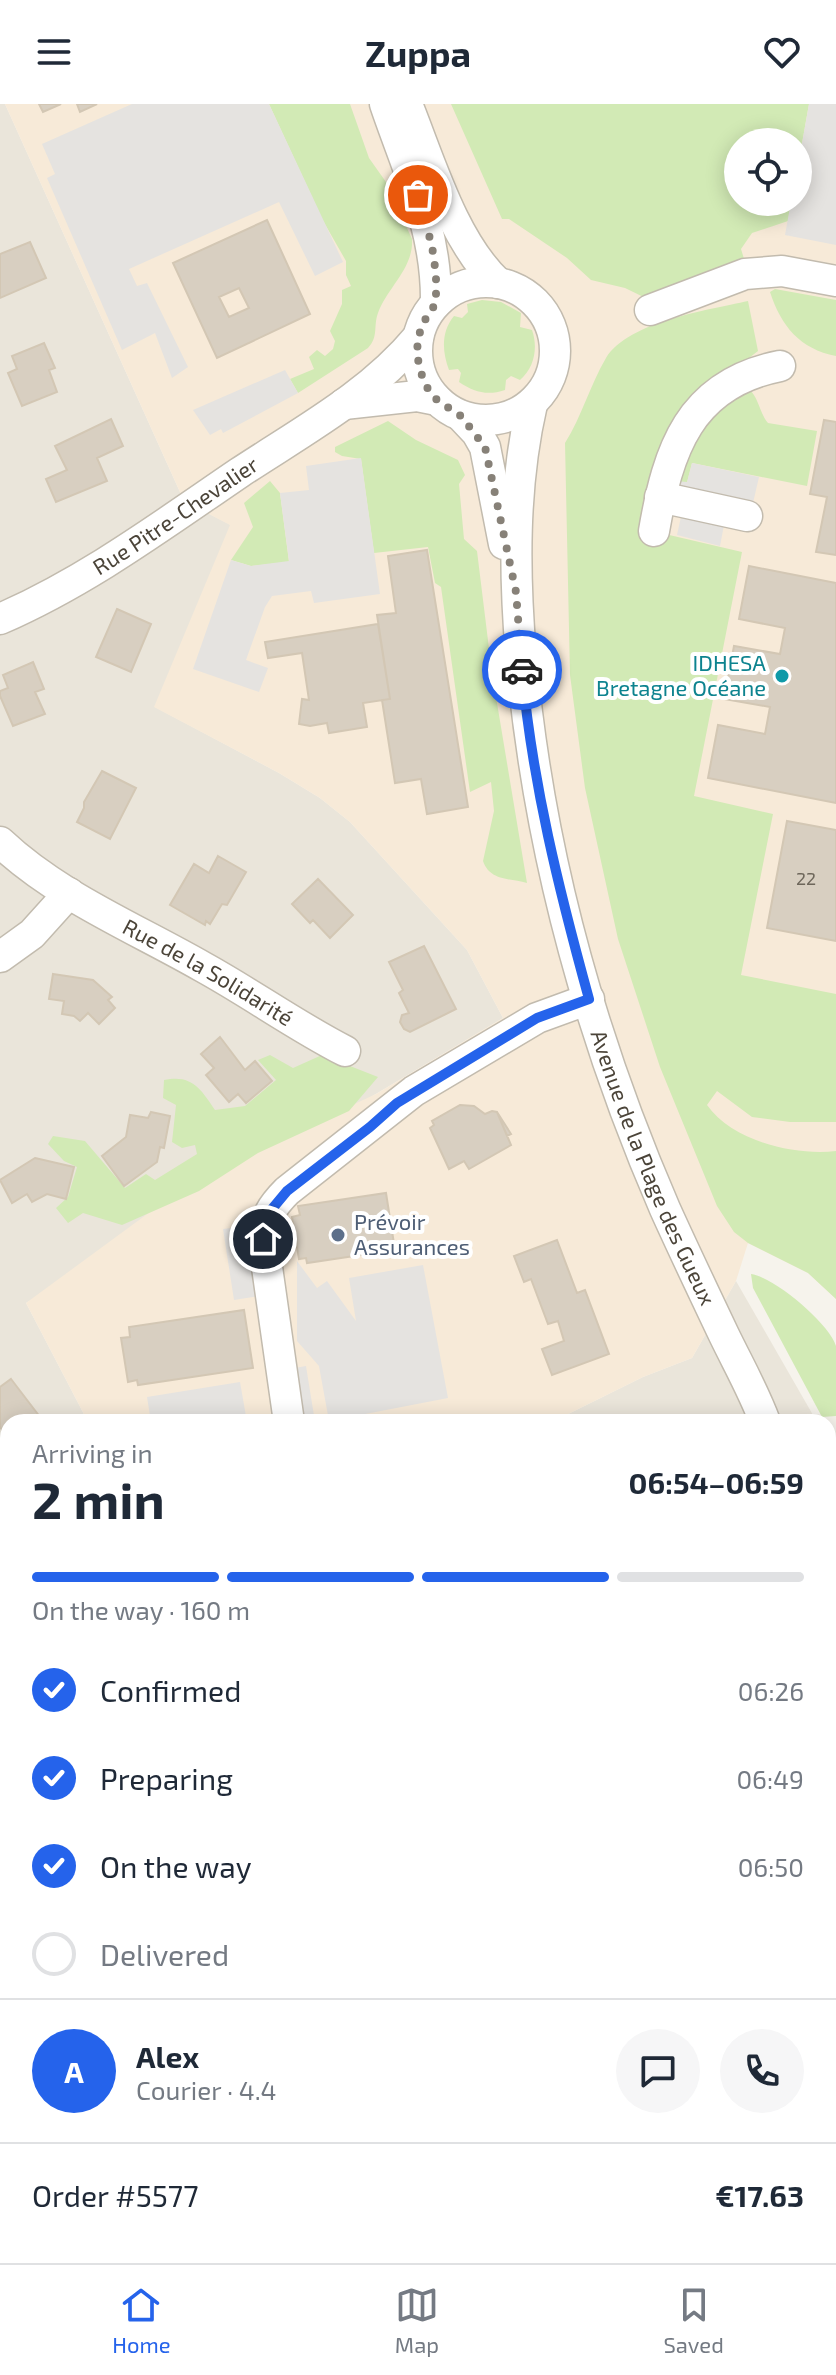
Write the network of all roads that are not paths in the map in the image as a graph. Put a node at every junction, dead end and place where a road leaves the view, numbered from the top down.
1 (385, 104) edge
2 (407, 104) edge
3 (836, 281) edge
4 (498, 283) junction
5 (436, 303) junction
6 (650, 310) dead end
7 (418, 337) junction
8 (780, 366) dead end
9 (344, 404) junction
10 (532, 404) junction
11 (449, 408) junction
12 (660, 497) junction
13 (747, 516) dead end
14 (654, 531) dead end
15 (516, 592) junction
16 (0, 619) edge
17 (0, 842) edge
18 (69, 893) junction
19 (0, 957) edge
20 (589, 999) junction
21 (345, 1051) dead end
22 (288, 1414) edge
23 (764, 1414) edge

1 - 5 street
2 - 4 street
3 - 6 street
4 - 5 street
4 - 10 street
5 - 7 street
7 - 9 street, Rue Pitre-Chevalier
7 - 11 street
8 - 12 street
9 - 11 street, Rue Pitre-Chevalier
9 - 16 street, Rue Pitre-Chevalier
10 - 11 street
10 - 15 street, Avenue de la Plage des Gueux
11 - 15 street, Avenue de la Plage des Gueux
12 - 13 street
12 - 14 street
15 - 20 street, Avenue de la Plage des Gueux
17 - 18 street, Rue de la Solidarité
18 - 19 street
18 - 21 street, Rue de la Solidarité
20 - 22 street
20 - 23 street, Avenue de la Plage des Gueux

